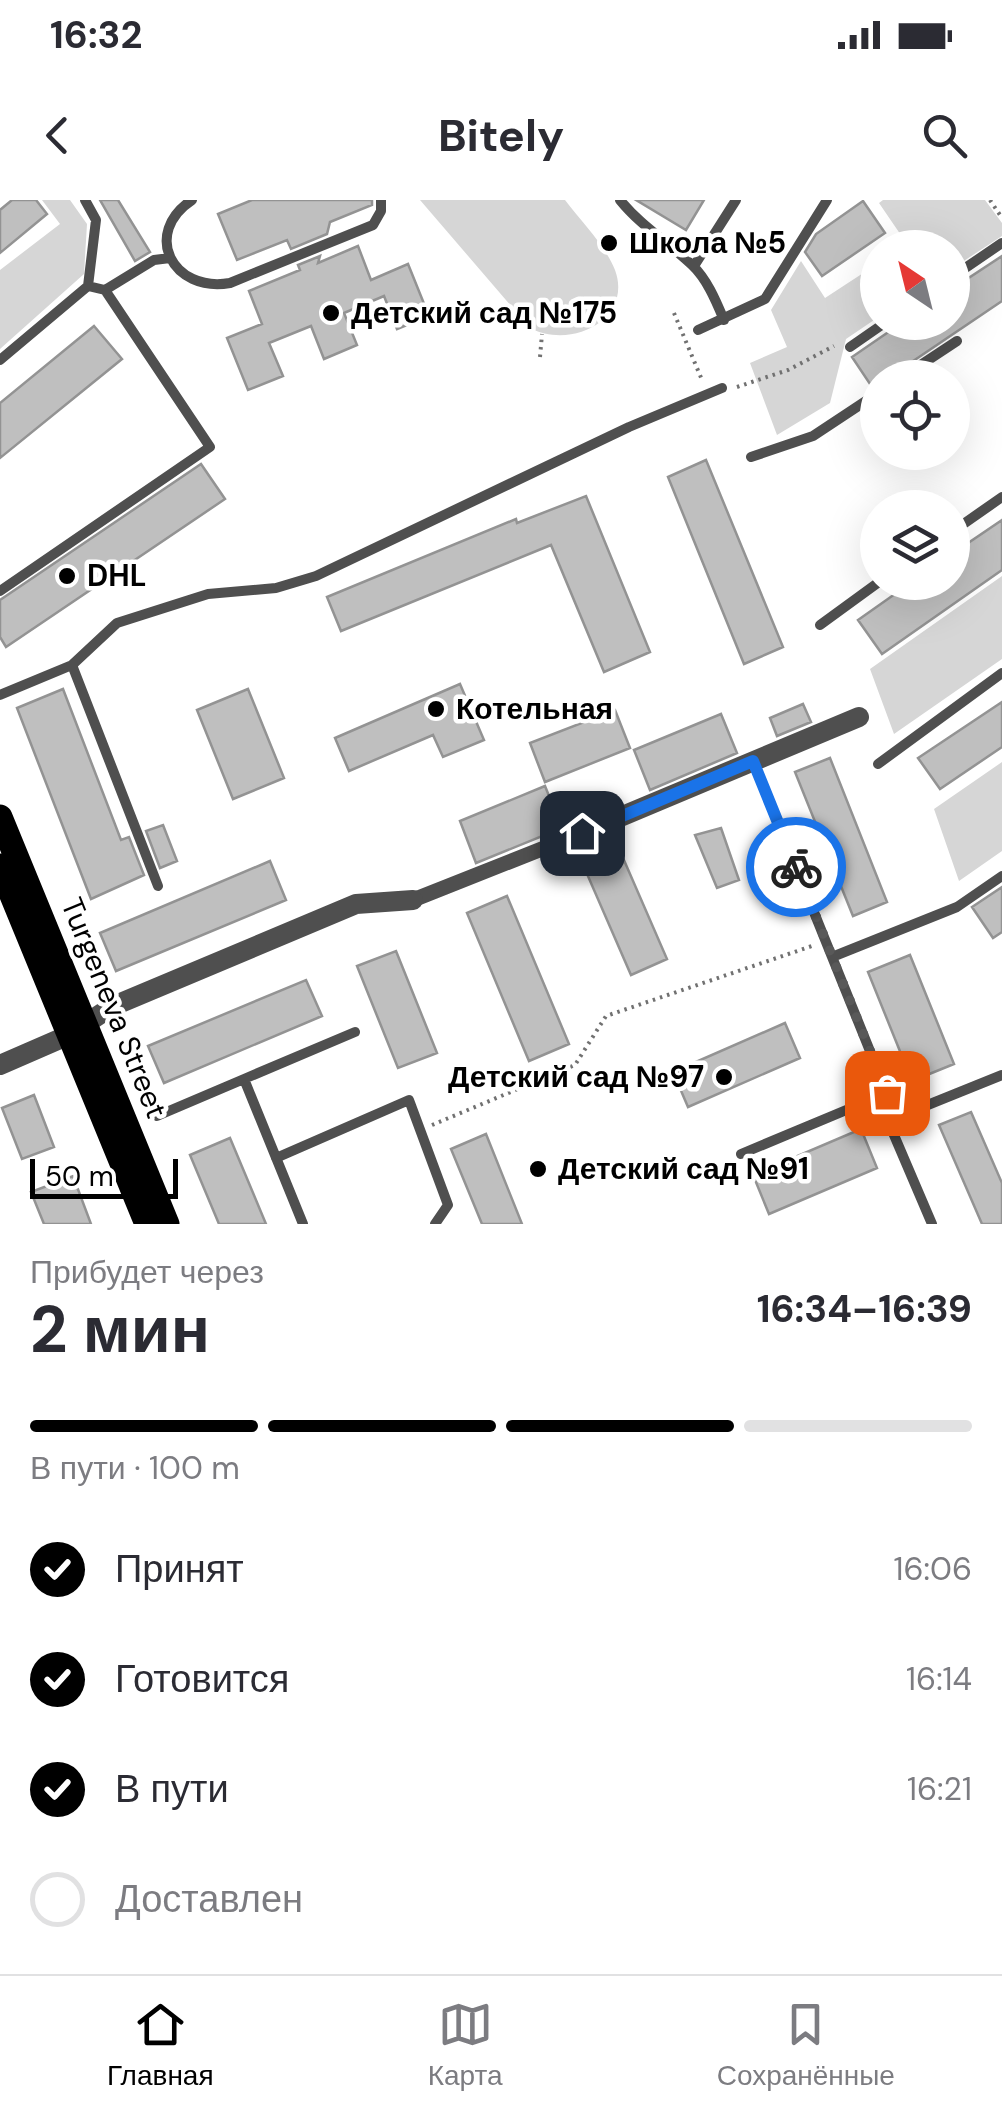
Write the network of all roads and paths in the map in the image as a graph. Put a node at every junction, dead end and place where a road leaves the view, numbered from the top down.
1 (84, 200) edge
2 (192, 200) edge
3 (380, 200) edge
4 (620, 200) edge
5 (736, 200) edge
6 (828, 200) edge
7 (990, 200) edge
8 (1002, 218) edge
9 (1002, 244) edge
10 (170, 258) junction
11 (970, 265) edge
12 (694, 266) junction
13 (88, 286) junction
14 (105, 290) junction
15 (724, 320) junction
16 (698, 330) dead end
17 (542, 334) dead end
18 (860, 340) edge
19 (957, 340) dead end
20 (850, 347) joint
21 (540, 357) dead end
22 (0, 360) edge
23 (928, 360) edge
24 (728, 388) joint
25 (860, 406) edge
26 (751, 458) dead end
27 (1002, 497) edge
28 (970, 519) edge
29 (0, 591) edge
30 (860, 596) edge
31 (820, 625) dead end
32 (72, 665) junction
33 (1002, 673) edge
34 (0, 696) edge
35 (859, 717) dead end
36 (753, 761) junction
37 (878, 764) dead end
38 (0, 817) edge
39 (582, 833) joint
40 (0, 866) edge
41 (1002, 876) edge
42 (158, 886) dead end
43 (413, 900) joint
44 (826, 942) junction
45 (832, 957) junction
46 (78, 1030) junction
47 (355, 1032) dead end
48 (0, 1064) edge
49 (1002, 1075) edge
50 (244, 1079) junction
51 (887, 1093) junction
52 (157, 1116) dead end
53 (897, 1118) junction
54 (420, 1130) junction
55 (741, 1154) dead end
56 (276, 1158) junction
57 (147, 1224) edge
58 (167, 1224) edge
59 (303, 1224) edge
60 (435, 1224) edge
61 (932, 1224) edge

1 - 13 lane
2 - 10 lane
3 - 10 lane
4 - 12 lane
5 - 12 lane
6 - 15 lane
7 - 8 path
9 - 11 lane
10 - 14 lane
12 - 15 lane
13 - 14 lane
13 - 22 lane
14 - 29 lane
15 - 16 lane
17 - 21 path
18 - 20 lane
19 - 23 lane
20 - 24 path
24 - 32 lane
25 - 26 lane
27 - 28 lane
30 - 31 lane
32 - 34 lane
32 - 42 lane
33 - 37 lane
35 - 36 street
36 - 39 street
36 - 44 lane
38 - 46 main road, Turgeneva Street
39 - 43 street
40 - 46 main road, Turgeneva Street
41 - 45 lane
43 - 46 street
44 - 45 lane
44 - 54 path
45 - 51 lane
46 - 48 street
46 - 57 main road, Turgeneva Street
46 - 58 main road, Turgeneva Street
47 - 50 lane
49 - 53 lane
50 - 52 lane
50 - 56 lane
51 - 53 lane
51 - 55 lane
53 - 61 lane
54 - 56 lane
54 - 60 lane
56 - 59 lane

